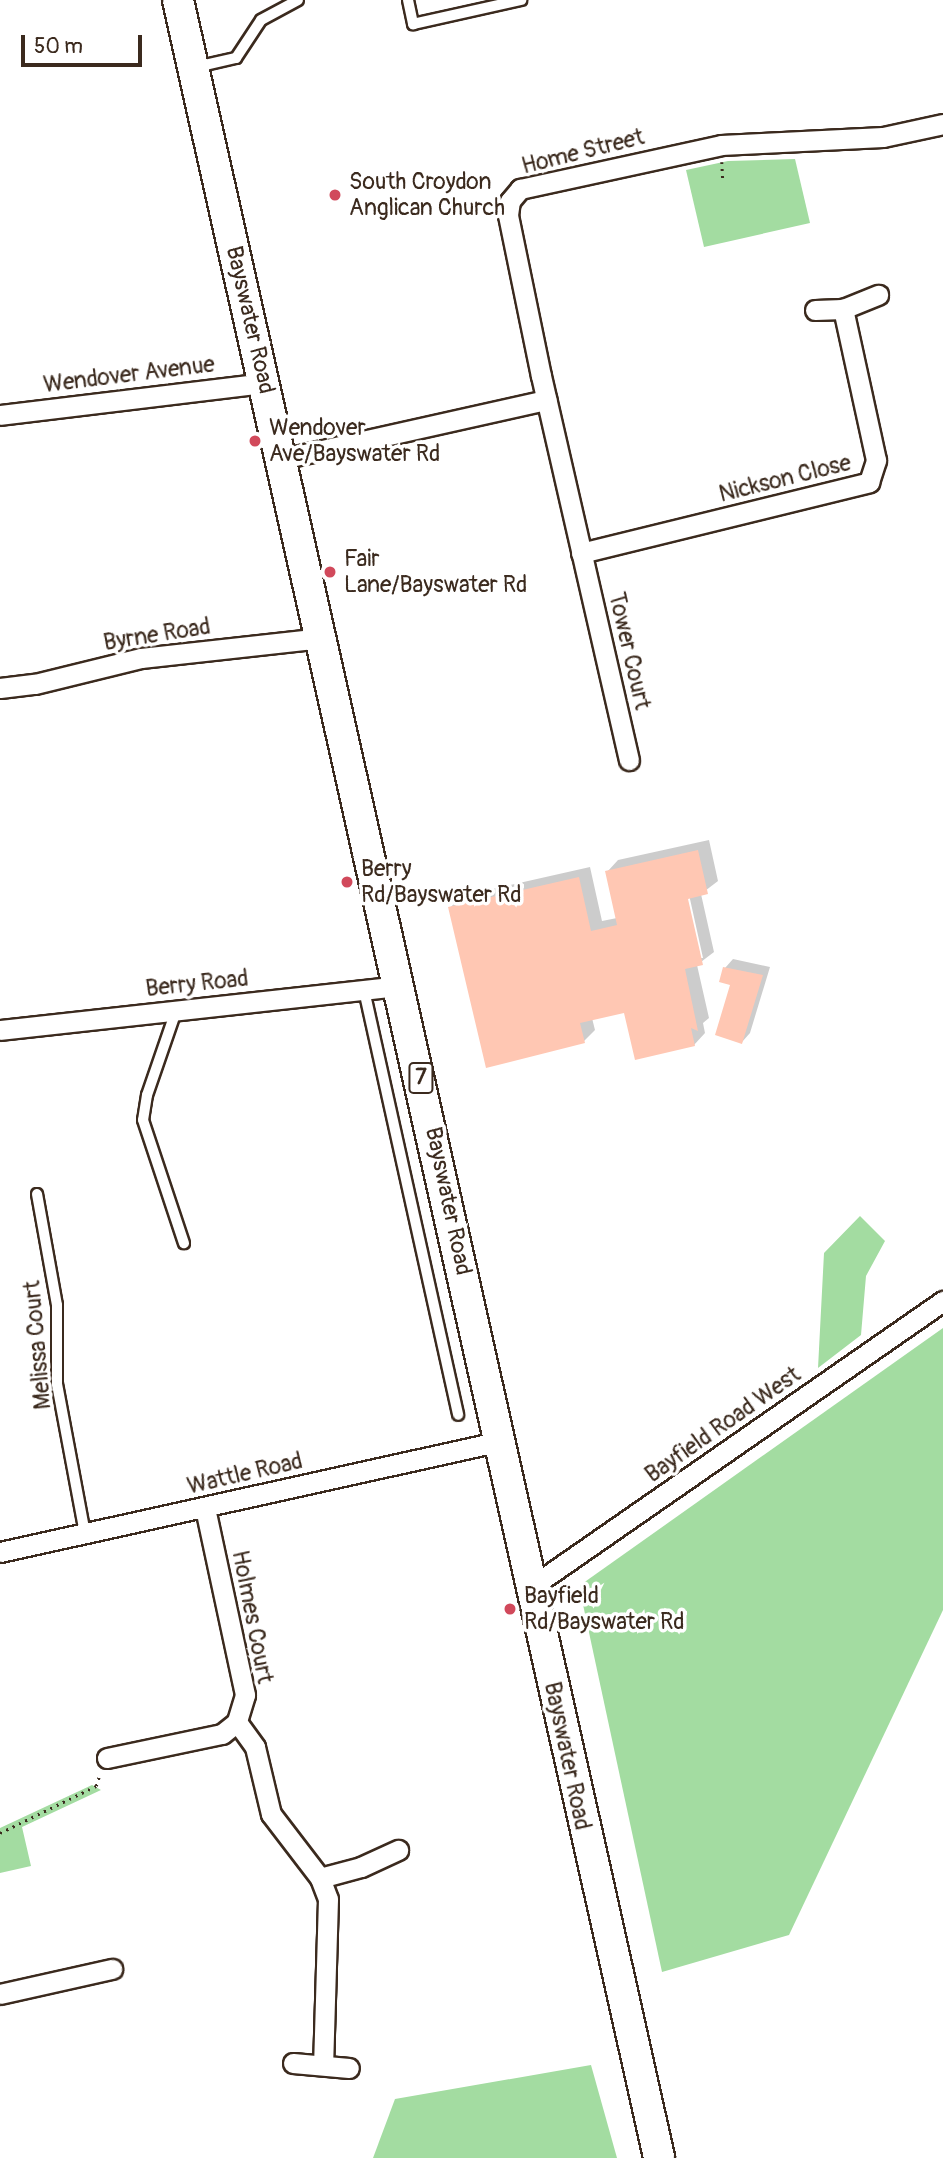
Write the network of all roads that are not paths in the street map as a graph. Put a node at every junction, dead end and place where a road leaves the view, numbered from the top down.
1 (178, 0) edge
2 (298, 0) edge
3 (408, 0) edge
4 (521, 0) edge
5 (193, 68) junction
6 (943, 124) edge
7 (878, 295) dead end
8 (843, 309) junction
9 (815, 310) dead end
10 (264, 383) junction
11 (546, 400) junction
12 (0, 415) edge
13 (282, 459) junction
14 (580, 553) junction
15 (322, 638) junction
16 (0, 688) edge
17 (629, 761) dead end
18 (400, 986) junction
19 (364, 990) junction
20 (176, 1011) junction
21 (0, 1030) edge
22 (37, 1194) dead end
23 (184, 1243) dead end
24 (943, 1301) edge
25 (458, 1415) dead end
26 (501, 1441) junction
27 (205, 1508) junction
28 (85, 1533) junction
29 (0, 1552) edge
30 (531, 1587) junction
31 (237, 1722) junction
32 (107, 1758) road end
33 (397, 1850) dead end
34 (320, 1878) junction
35 (112, 1969) dead end
36 (0, 1994) edge
37 (293, 2063) dead end
38 (323, 2065) junction
39 (349, 2067) dead end
40 (659, 2158) edge

1 - 5 main road, Bayswater Road / 7
2 - 5 lane
3 - 4 lane
5 - 10 main road, Bayswater Road / 7
6 - 11 street, Home Street
7 - 8 street
8 - 9 street
8 - 14 street, Nickson Close
10 - 12 street, Wendover Avenue
10 - 13 main road, Bayswater Road / 7
11 - 13 street
11 - 14 street, Home Street
13 - 15 main road, Bayswater Road / 7
14 - 17 street, Tower Court
15 - 16 street, Byrne Road
15 - 18 main road, Bayswater Road / 7
18 - 19 street, Berry Road
18 - 26 main road, Bayswater Road / 7
19 - 20 street, Berry Road
19 - 25 lane
20 - 21 street, Berry Road
20 - 23 lane
22 - 28 lane, Melissa Court
24 - 30 street, Bayfield Road West
26 - 27 street, Wattle Road
26 - 30 main road, Bayswater Road / 7
27 - 28 street, Wattle Road
27 - 31 street, Holmes Court
28 - 29 street, Wattle Road
30 - 40 main road, Bayswater Road / 7
31 - 32 street
31 - 34 street
33 - 34 street
34 - 38 street
35 - 36 street
37 - 38 street
38 - 39 street

